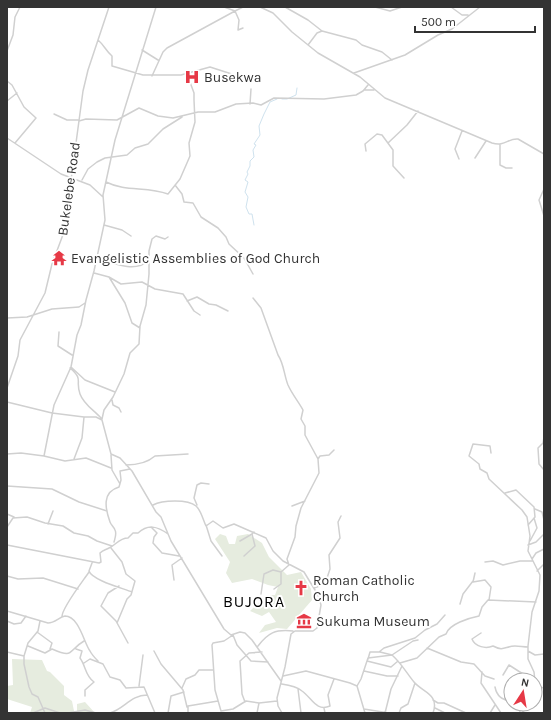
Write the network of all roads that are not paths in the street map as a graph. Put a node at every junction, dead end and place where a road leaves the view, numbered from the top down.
1 (20, 7) edge
2 (109, 7) edge
3 (156, 7) edge
4 (224, 7) edge
5 (243, 7) edge
6 (260, 7) edge
7 (285, 7) edge
8 (375, 7) edge
9 (402, 7) edge
10 (451, 7) edge
11 (480, 7) edge
12 (235, 11) junction
13 (470, 15) junction
14 (243, 28) dead end
15 (322, 31) junction
16 (98, 40) junction
17 (308, 45) junction
18 (142, 50) junction
19 (7, 51) edge
20 (158, 61) junction
21 (394, 61) junction
22 (364, 71) junction
23 (354, 73) junction
24 (135, 74) junction
25 (186, 74) junction
26 (152, 76) junction
27 (250, 76) dead end
28 (360, 77) junction
29 (7, 81) edge
30 (368, 85) junction
31 (251, 89) dead end
32 (364, 90) junction
33 (374, 90) junction
34 (17, 93) junction
35 (7, 101) edge
36 (250, 104) junction
37 (418, 111) junction
38 (194, 113) junction
39 (54, 114) dead end
40 (182, 117) junction
41 (121, 118) junction
42 (79, 120) junction
43 (462, 131) junction
44 (7, 138) edge
45 (486, 141) junction
46 (15, 142) junction
47 (388, 143) junction
48 (498, 145) junction
49 (366, 151) dead end
50 (544, 154) edge
51 (111, 158) junction
52 (474, 158) dead end
53 (459, 159) dead end
54 (512, 168) dead end
55 (72, 178) junction
56 (404, 178) dead end
57 (82, 180) junction
58 (106, 182) junction
59 (175, 185) junction
60 (544, 190) edge
61 (103, 197) junction
62 (544, 216) edge
63 (104, 226) junction
64 (131, 236) dead end
65 (168, 237) dead end
66 (97, 258) junction
67 (148, 261) junction
68 (94, 273) junction
69 (253, 274) dead end
70 (109, 277) junction
71 (147, 286) junction
72 (253, 298) dead end
73 (187, 300) junction
74 (85, 303) junction
75 (228, 311) dead end
76 (200, 315) dead end
77 (34, 316) junction
78 (7, 318) edge
79 (140, 328) junction
80 (59, 332) dead end
81 (73, 355) junction
82 (71, 367) junction
83 (7, 388) edge
84 (115, 392) junction
85 (112, 398) junction
86 (7, 402) edge
87 (121, 412) dead end
88 (52, 413) junction
89 (84, 418) junction
90 (102, 419) junction
91 (544, 437) edge
92 (334, 450) dead end
93 (491, 453) dead end
94 (7, 454) edge
95 (188, 454) dead end
96 (111, 455) junction
97 (44, 456) junction
98 (74, 459) junction
99 (318, 459) junction
100 (7, 465) edge
101 (126, 465) junction
102 (111, 468) junction
103 (130, 468) junction
104 (544, 470) edge
105 (7, 473) edge
106 (120, 484) junction
107 (209, 484) dead end
108 (7, 486) edge
109 (505, 493) junction
110 (305, 501) junction
111 (153, 505) junction
112 (292, 506) dead end
113 (197, 507) junction
114 (535, 509) junction
115 (54, 511) dead end
116 (107, 511) junction
117 (7, 514) edge
118 (341, 516) dead end
119 (14, 518) junction
120 (534, 518) junction
121 (544, 520) edge
122 (48, 524) junction
123 (206, 525) junction
124 (528, 525) junction
125 (7, 527) edge
126 (152, 528) junction
127 (254, 532) junction
128 (168, 534) junction
129 (252, 534) junction
130 (544, 534) edge
131 (240, 541) dead end
132 (114, 543) junction
133 (528, 544) junction
134 (7, 545) edge
135 (111, 547) junction
136 (544, 549) edge
137 (222, 556) dead end
138 (244, 556) dead end
139 (181, 557) junction
140 (532, 560) junction
141 (485, 562) dead end
142 (92, 563) junction
143 (544, 564) edge
144 (289, 565) junction
145 (537, 571) junction
146 (89, 572) junction
147 (281, 572) junction
148 (475, 573) dead end
149 (7, 576) edge
150 (174, 580) dead end
151 (473, 581) junction
152 (119, 586) junction
153 (314, 588) junction
154 (78, 589) junction
155 (274, 589) dead end
156 (132, 592) junction
157 (261, 594) dead end
158 (489, 600) junction
159 (536, 602) junction
160 (460, 604) dead end
161 (7, 611) edge
162 (445, 615) dead end
163 (27, 616) junction
164 (62, 617) junction
165 (7, 621) edge
166 (40, 621) junction
167 (117, 623) junction
168 (292, 631) junction
169 (38, 632) junction
170 (481, 633) dead end
171 (232, 635) junction
172 (418, 640) dead end
173 (85, 641) junction
174 (128, 642) dead end
175 (28, 646) junction
176 (258, 646) junction
177 (528, 647) junction
178 (426, 648) junction
179 (76, 649) junction
180 (50, 650) junction
181 (154, 651) dead end
182 (528, 651) junction
183 (8, 652) edge
184 (262, 652) junction
185 (379, 652) junction
186 (544, 654) edge
187 (7, 655) edge
188 (143, 655) dead end
189 (392, 655) junction
190 (24, 656) junction
191 (246, 657) junction
192 (367, 660) junction
193 (98, 661) junction
194 (398, 661) junction
195 (268, 662) junction
196 (84, 663) junction
197 (401, 664) junction
198 (213, 670) junction
199 (364, 671) junction
200 (482, 672) junction
201 (505, 672) edge
202 (519, 672) edge
203 (533, 672) edge
204 (283, 676) junction
205 (398, 676) junction
206 (334, 679) junction
207 (494, 679) dead end
208 (281, 682) junction
209 (415, 683) junction
210 (140, 686) junction
211 (357, 686) junction
212 (495, 687) dead end
213 (182, 688) junction
214 (298, 688) junction
215 (184, 692) junction
216 (147, 695) junction
217 (85, 696) dead end
218 (503, 699) edge
219 (433, 700) junction
220 (218, 701) junction
221 (277, 701) junction
222 (245, 702) junction
223 (260, 703) junction
224 (495, 706) junction
225 (187, 707) junction
226 (44, 708) junction
227 (324, 708) junction
228 (435, 708) junction
229 (364, 709) junction
230 (385, 712) edge
231 (33, 713) edge
232 (45, 713) edge
233 (60, 713) edge
234 (68, 713) edge
235 (96, 713) edge
236 (110, 713) edge
237 (155, 713) edge
238 (168, 713) edge
239 (188, 713) edge
240 (257, 713) edge
241 (282, 713) edge
242 (301, 713) edge
243 (325, 713) edge
244 (365, 713) edge
245 (388, 713) edge
246 (399, 713) edge
247 (433, 713) edge
248 (445, 713) edge
249 (466, 713) edge
250 (490, 713) edge
251 (501, 713) edge

1 - 19 street
2 - 16 street, Bukelebe Road
3 - 18 street
4 - 12 street
5 - 12 street
6 - 17 street
7 - 15 street
8 - 9 street
10 - 13 street
11 - 13 street
12 - 14 street
12 - 20 street
13 - 21 street
15 - 17 street
15 - 21 street
16 - 24 street
16 - 42 street, Bukelebe Road
17 - 23 street
18 - 20 street
18 - 24 street
20 - 26 street
21 - 22 street
22 - 23 street
22 - 28 street
23 - 28 street
24 - 26 street
24 - 41 street
25 - 26 street
25 - 27 street
25 - 38 street
28 - 30 street
29 - 34 street
30 - 32 street
30 - 33 street
31 - 36 street
32 - 33 street
32 - 36 street
33 - 37 street
34 - 35 street
34 - 46 street
36 - 38 street
37 - 43 street
37 - 47 street
38 - 40 street
38 - 59 street
39 - 42 street
40 - 41 street
40 - 51 street
41 - 42 street
41 - 51 street
42 - 55 street, Bukelebe Road
43 - 45 street
43 - 53 street
44 - 46 street
45 - 48 street
45 - 52 street
46 - 55 street
47 - 49 street
47 - 56 street
48 - 50 street
48 - 54 street
51 - 57 street
51 - 58 street
55 - 57 street
55 - 77 street, Bukelebe Road
57 - 61 street
58 - 59 street
58 - 61 street
59 - 69 street
60 - 62 street
61 - 63 street
63 - 64 street
63 - 66 street
65 - 67 street
66 - 67 street
66 - 68 street
67 - 71 street
68 - 70 street
68 - 74 street
70 - 71 street
70 - 79 street
71 - 73 street
71 - 79 street
72 - 99 street
73 - 75 street
73 - 76 street
74 - 77 street
74 - 81 street
77 - 78 street
77 - 83 street, Bukelebe Road
79 - 84 street
80 - 81 street
81 - 82 street
82 - 84 street
82 - 88 street
82 - 90 street
84 - 85 street
85 - 87 street
85 - 90 street
86 - 88 street
88 - 89 street
88 - 97 street
89 - 90 street
89 - 98 street
90 - 96 street
91 - 104 street
92 - 99 street
93 - 109 street
94 - 97 street
95 - 101 street
96 - 101 street
96 - 102 street
97 - 98 street
98 - 102 street
99 - 110 street
100 - 105 street
101 - 103 street
102 - 106 street
103 - 106 street
103 - 111 street
106 - 116 street
107 - 113 street
108 - 116 street
109 - 114 street
109 - 124 street
110 - 112 street
110 - 144 street
111 - 113 street
111 - 128 street
113 - 123 street
114 - 120 street
114 - 121 street
115 - 122 street
116 - 132 street
117 - 119 street
118 - 153 street
119 - 122 street
119 - 125 street
120 - 124 street
120 - 133 street
122 - 135 street
123 - 127 street
123 - 137 street
124 - 133 street
126 - 128 street
126 - 132 street
126 - 139 street
127 - 129 street
127 - 144 street
128 - 139 street
129 - 131 street
129 - 138 street
130 - 133 street
132 - 135 street
133 - 140 street
134 - 142 street
135 - 142 street
135 - 156 street
136 - 140 street
139 - 150 street
139 - 171 street
140 - 141 street
140 - 145 street
142 - 146 street
143 - 145 street
144 - 147 street
144 - 153 street
145 - 159 street
146 - 152 street
146 - 154 street
147 - 155 street
147 - 157 street
148 - 151 street
149 - 154 street
151 - 158 street
151 - 160 street
152 - 156 street
152 - 167 street
153 - 168 street
154 - 164 street
156 - 167 street
158 - 159 street
158 - 178 street
159 - 177 street
161 - 163 street
162 - 185 street
163 - 165 street
163 - 166 street
164 - 166 street
164 - 173 street
166 - 169 street
167 - 174 street
168 - 176 street
168 - 204 street
169 - 175 street
169 - 180 street
170 - 177 street
171 - 176 street
171 - 191 street
171 - 198 street
172 - 189 street
173 - 179 street
173 - 193 street
175 - 180 street
175 - 190 street
176 - 184 street
177 - 182 street
178 - 197 street
178 - 200 street
179 - 180 street
179 - 196 street
181 - 213 street
182 - 186 street
182 - 203 street
183 - 187 street
183 - 190 street
184 - 191 street
184 - 195 street
185 - 189 street
185 - 192 street
188 - 210 street
189 - 192 street
189 - 194 street
190 - 226 street
191 - 195 street
191 - 222 street
192 - 194 street
192 - 199 street
193 - 196 street
193 - 210 street
194 - 197 street
195 - 208 street
196 - 217 street
197 - 205 street
197 - 209 street
198 - 213 street
198 - 220 street
199 - 205 street
199 - 211 street
200 - 207 street
200 - 224 street
201 - 202 street
204 - 206 street
204 - 208 street
205 - 230 street
206 - 211 street
206 - 227 street
208 - 214 street
208 - 221 street
209 - 219 street
209 - 246 street
210 - 216 street
211 - 229 street
212 - 218 street
213 - 215 street
214 - 227 street
214 - 242 street
215 - 225 street
215 - 238 street
216 - 236 street
216 - 237 street
219 - 228 street
219 - 249 street
220 - 222 street
220 - 225 street
221 - 223 street
221 - 241 street
222 - 223 street
223 - 240 street
224 - 250 street
224 - 251 street
225 - 239 street
226 - 231 street
226 - 232 street
226 - 233 street
227 - 243 street
228 - 247 street
228 - 248 street
229 - 230 street
229 - 244 street
230 - 245 street
234 - 235 street

